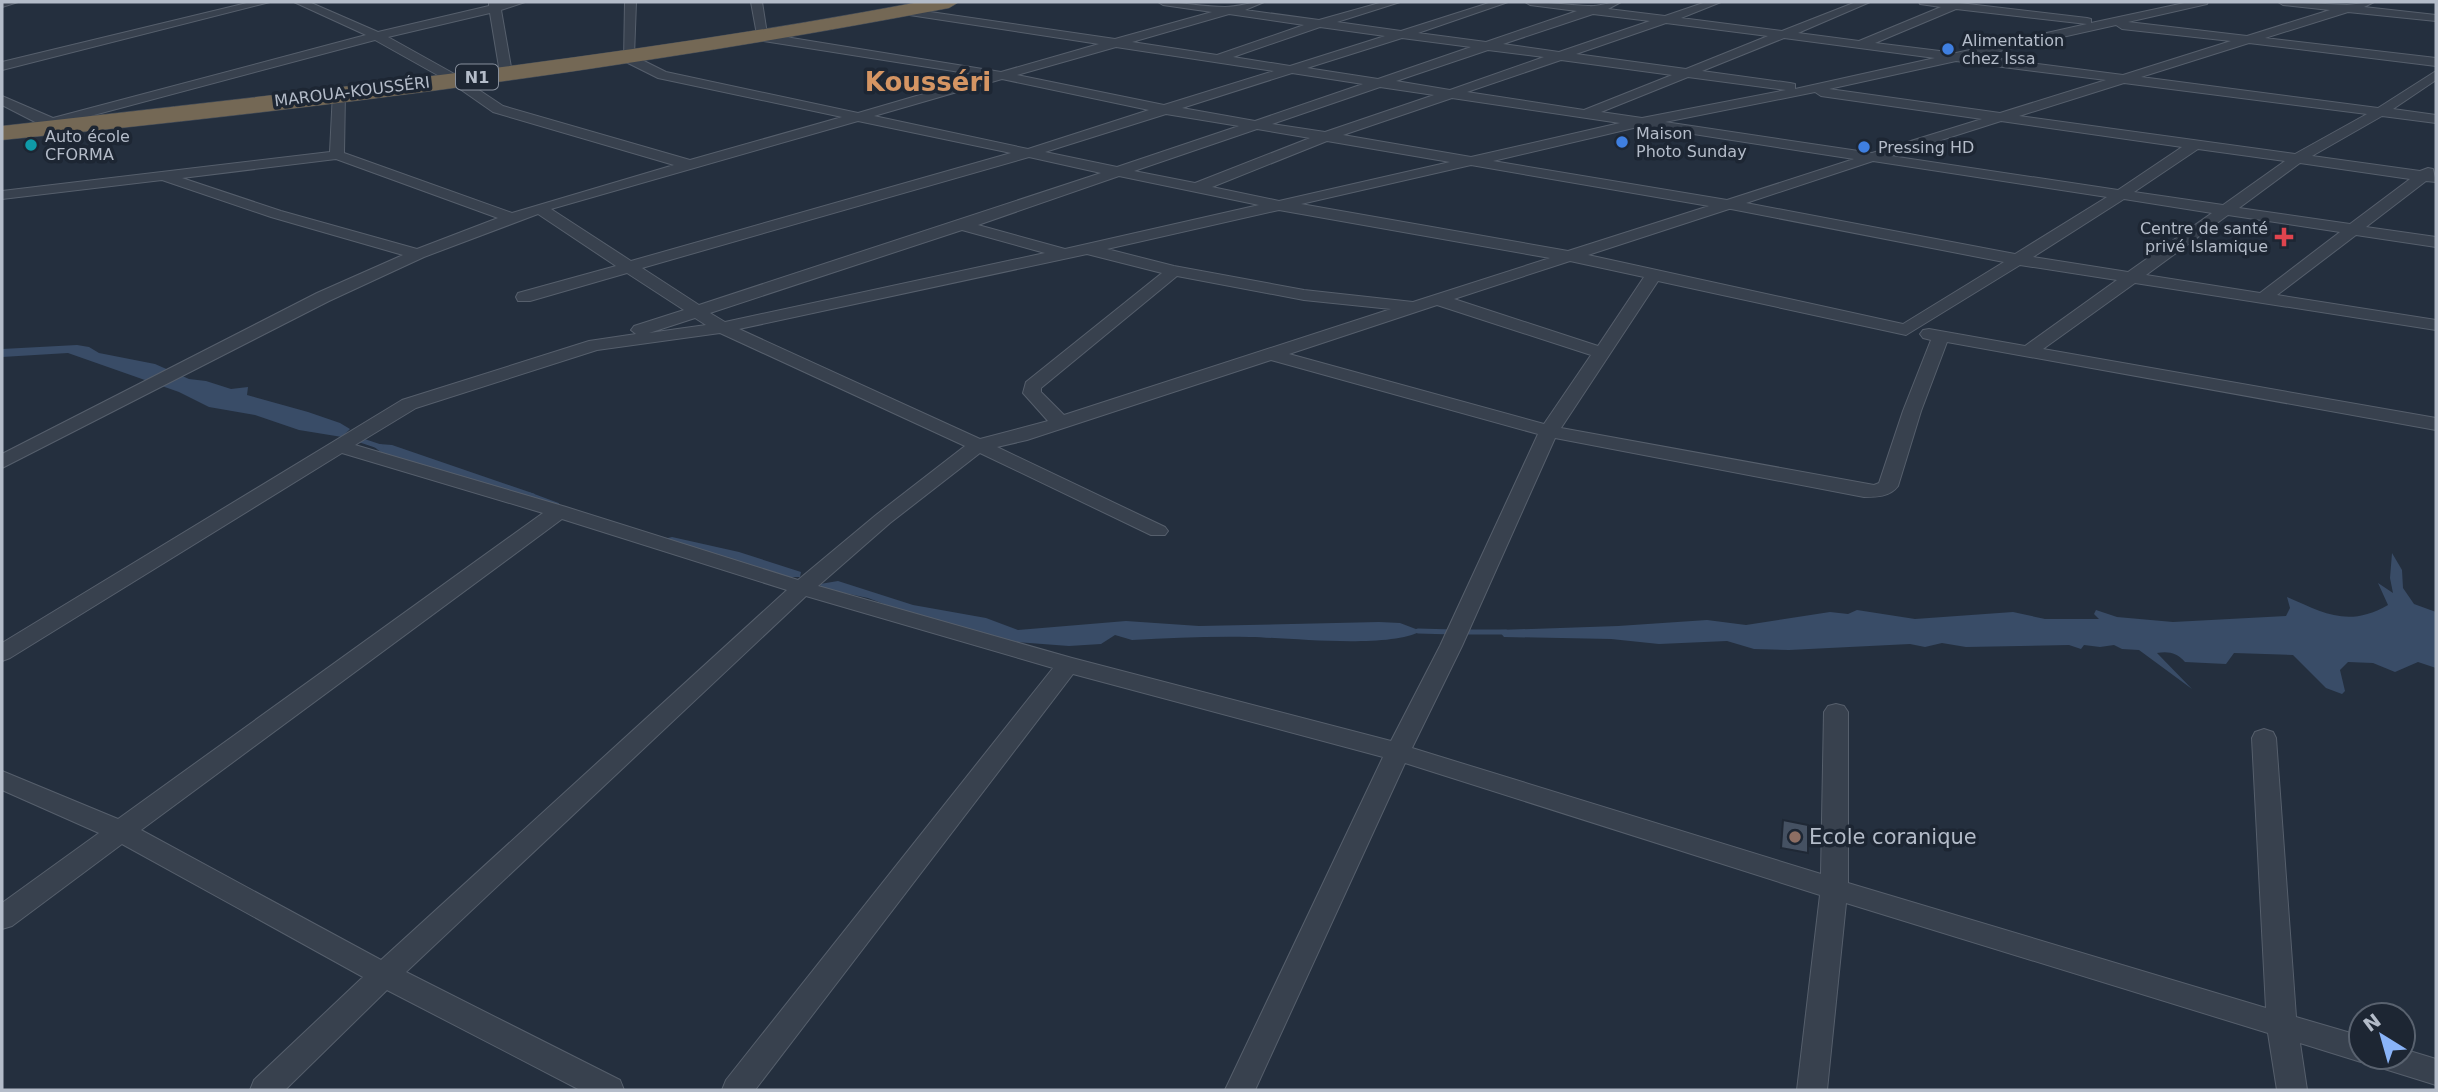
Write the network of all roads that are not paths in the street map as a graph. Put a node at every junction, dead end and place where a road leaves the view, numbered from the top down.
1 (12, 2) edge
2 (264, 2) edge
3 (300, 2) edge
4 (520, 2) edge
5 (630, 2) edge
6 (756, 2) edge
7 (949, 2) edge
8 (1163, 2) edge
9 (1259, 2) edge
10 (1395, 2) edge
11 (1503, 2) edge
12 (1530, 2) edge
13 (1616, 2) edge
14 (1716, 2) edge
15 (1865, 2) edge
16 (1924, 2) edge
17 (2203, 2) edge
18 (2283, 2) edge
19 (2369, 2) edge
20 (2, 4) edge
21 (493, 4) edge
22 (1958, 4) edge
23 (1593, 9) junction
24 (2347, 9) junction
25 (903, 11) junction
26 (1227, 11) junction
27 (1665, 19) junction
28 (2436, 19) edge
29 (2103, 23) junction
30 (1318, 24) junction
31 (1397, 34) junction
32 (1783, 35) junction
33 (377, 36) junction
34 (762, 37) junction
35 (2248, 39) junction
36 (1110, 43) junction
37 (1861, 44) junction
38 (1483, 46) junction
39 (1559, 56) junction
40 (1956, 57) junction
41 (628, 58) junction
42 (1216, 59) junction
43 (2436, 62) edge
44 (2, 66) edge
45 (1285, 69) junction
46 (506, 73) junction
47 (1687, 74) junction
48 (999, 75) junction
49 (2436, 75) edge
50 (2119, 78) junction
51 (454, 79) junction
52 (1377, 82) junction
53 (1808, 90) junction
54 (340, 92) junction
55 (1451, 93) junction
56 (2, 100) edge
57 (1161, 109) junction
58 (2380, 112) junction
59 (1587, 114) junction
60 (860, 115) junction
61 (2006, 117) junction
62 (2436, 120) edge
63 (1643, 122) junction
64 (54, 124) junction
65 (1254, 124) junction
66 (2, 133) edge
67 (1325, 137) junction
68 (2194, 145) junction
69 (1028, 153) junction
70 (337, 155) junction
71 (1876, 156) junction
72 (2297, 159) junction
73 (1465, 161) junction
74 (689, 165) junction
75 (2436, 165) edge
76 (1118, 173) junction
77 (160, 175) junction
78 (2429, 177) edge
79 (1196, 188) junction
80 (2122, 194) junction
81 (2, 195) edge
82 (1279, 205) junction
83 (1731, 205) junction
84 (538, 208) junction
85 (2226, 210) junction
86 (512, 218) junction
87 (962, 225) junction
88 (2350, 229) junction
89 (2436, 242) edge
90 (1087, 249) junction
91 (418, 254) junction
92 (1063, 254) junction
93 (1573, 257) junction
94 (2020, 260) junction
95 (627, 267) junction
96 (1174, 271) junction
97 (1654, 275) junction
98 (2129, 277) junction
99 (2266, 296) junction
100 (524, 297) dead end
101 (1439, 300) junction
102 (1416, 306) junction
103 (696, 312) junction
104 (2436, 325) edge
105 (722, 328) junction
106 (1906, 330) junction
107 (1941, 336) junction
108 (595, 345) junction
109 (2030, 350) junction
110 (1600, 352) junction
111 (1273, 355) junction
112 (1061, 423) junction
113 (2436, 424) edge
114 (1549, 431) junction
115 (978, 444) junction
116 (344, 445) junction
117 (2, 462) edge
118 (559, 511) junction
119 (1158, 531) dead end
120 (802, 588) junction
121 (2, 653) edge
122 (1068, 664) junction
123 (1836, 712) dead end
124 (2264, 738) dead end
125 (1398, 752) junction
126 (2, 780) edge
127 (120, 831) junction
128 (1834, 889) junction
129 (2, 918) edge
130 (384, 975) junction
131 (2282, 1025) junction
132 (2347, 1045) edge
133 (2417, 1066) edge
134 (2436, 1072) edge
135 (265, 1090) edge
136 (609, 1090) edge
137 (737, 1090) edge
138 (1240, 1090) edge
139 (1812, 1090) edge
140 (2292, 1090) edge

1 - 20 street
2 - 44 street
3 - 33 street
4 - 21 street
5 - 41 street
6 - 34 street
7 - 25 highway, MAROUA-KOUSSÉRI / N1
8 - 26 street
9 - 26 street
10 - 30 street
11 - 31 street
12 - 23 street
13 - 23 street
14 - 27 street
15 - 32 street
16 - 22 street
17 - 29 street
18 - 24 street
19 - 24 street
21 - 33 street
21 - 46 street
22 - 29 street
22 - 37 street
23 - 27 street
23 - 38 street
24 - 28 street
24 - 35 street
25 - 34 highway, MAROUA-KOUSSÉRI / N1
25 - 36 street
26 - 30 street
26 - 36 street
27 - 32 street
27 - 39 street
29 - 35 street
29 - 40 street
30 - 31 street
30 - 42 street
31 - 38 street
31 - 45 street
32 - 37 street
32 - 47 street
33 - 51 street
33 - 64 street
34 - 41 highway, MAROUA-KOUSSÉRI / N1
34 - 48 street
35 - 43 street
35 - 50 street
36 - 42 street
36 - 48 street
37 - 40 street
38 - 39 street
38 - 52 street
39 - 47 street
39 - 55 street
40 - 50 street
40 - 53 street
41 - 46 highway, MAROUA-KOUSSÉRI / N1
41 - 60 street
42 - 45 street
45 - 52 street
45 - 57 street
46 - 51 highway, MAROUA-KOUSSÉRI / N1
47 - 53 street
47 - 59 street
48 - 57 street
48 - 60 street
49 - 58 street
50 - 58 street
50 - 61 street
51 - 54 highway, MAROUA-KOUSSÉRI / N1
51 - 74 street
52 - 55 street
52 - 65 street
53 - 61 street
53 - 63 street
54 - 64 highway, MAROUA-KOUSSÉRI / N1
54 - 70 street
55 - 59 street
55 - 67 street
56 - 64 street
57 - 65 street
57 - 69 street
58 - 62 street
58 - 72 street
59 - 63 street
60 - 69 street
60 - 74 street
61 - 68 street
61 - 71 street
63 - 71 street
63 - 73 street
64 - 66 highway, MAROUA-KOUSSÉRI / N1
65 - 67 street
65 - 76 street
67 - 73 street
67 - 79 street
68 - 72 street
68 - 80 street
69 - 76 street
69 - 95 street
70 - 77 street
70 - 86 street
71 - 80 street
71 - 83 street
72 - 78 street
72 - 85 street
73 - 82 street
73 - 83 street
74 - 84 street
75 - 78 street
76 - 79 street
76 - 87 street
77 - 81 street
77 - 91 street
78 - 88 street
79 - 82 street
80 - 85 street
80 - 94 street
82 - 90 street
82 - 93 street
83 - 93 street
83 - 94 street
84 - 86 street
84 - 95 street
85 - 88 street
85 - 98 street
86 - 91 street
87 - 92 street
87 - 103 street
88 - 89 street
88 - 99 street
90 - 92 street
90 - 96 street
91 - 117 street
92 - 105 street
93 - 97 street
93 - 101 street
94 - 98 street
94 - 106 street
95 - 100 street
95 - 103 street
96 - 102 street
96 - 112 street
97 - 106 street
97 - 110 street
98 - 99 street
98 - 109 street
99 - 104 street
101 - 102 street
101 - 110 street
102 - 111 street
103 - 105 street
103 - 108 street
105 - 108 street
105 - 115 street
106 - 107 street
107 - 109 street
107 - 114 street
108 - 116 street
109 - 113 street
110 - 114 street
111 - 112 street
111 - 114 street
112 - 115 street
114 - 125 street
115 - 119 street
115 - 120 street
116 - 118 street
116 - 121 street
118 - 120 street
118 - 127 street
120 - 122 street
120 - 130 street
122 - 125 street
122 - 137 street
123 - 128 street
124 - 131 street
125 - 128 street
125 - 138 street
126 - 127 street
127 - 129 street
127 - 130 street
128 - 131 street
128 - 139 street
130 - 135 street
130 - 136 street
131 - 132 street
131 - 140 street
133 - 134 street

